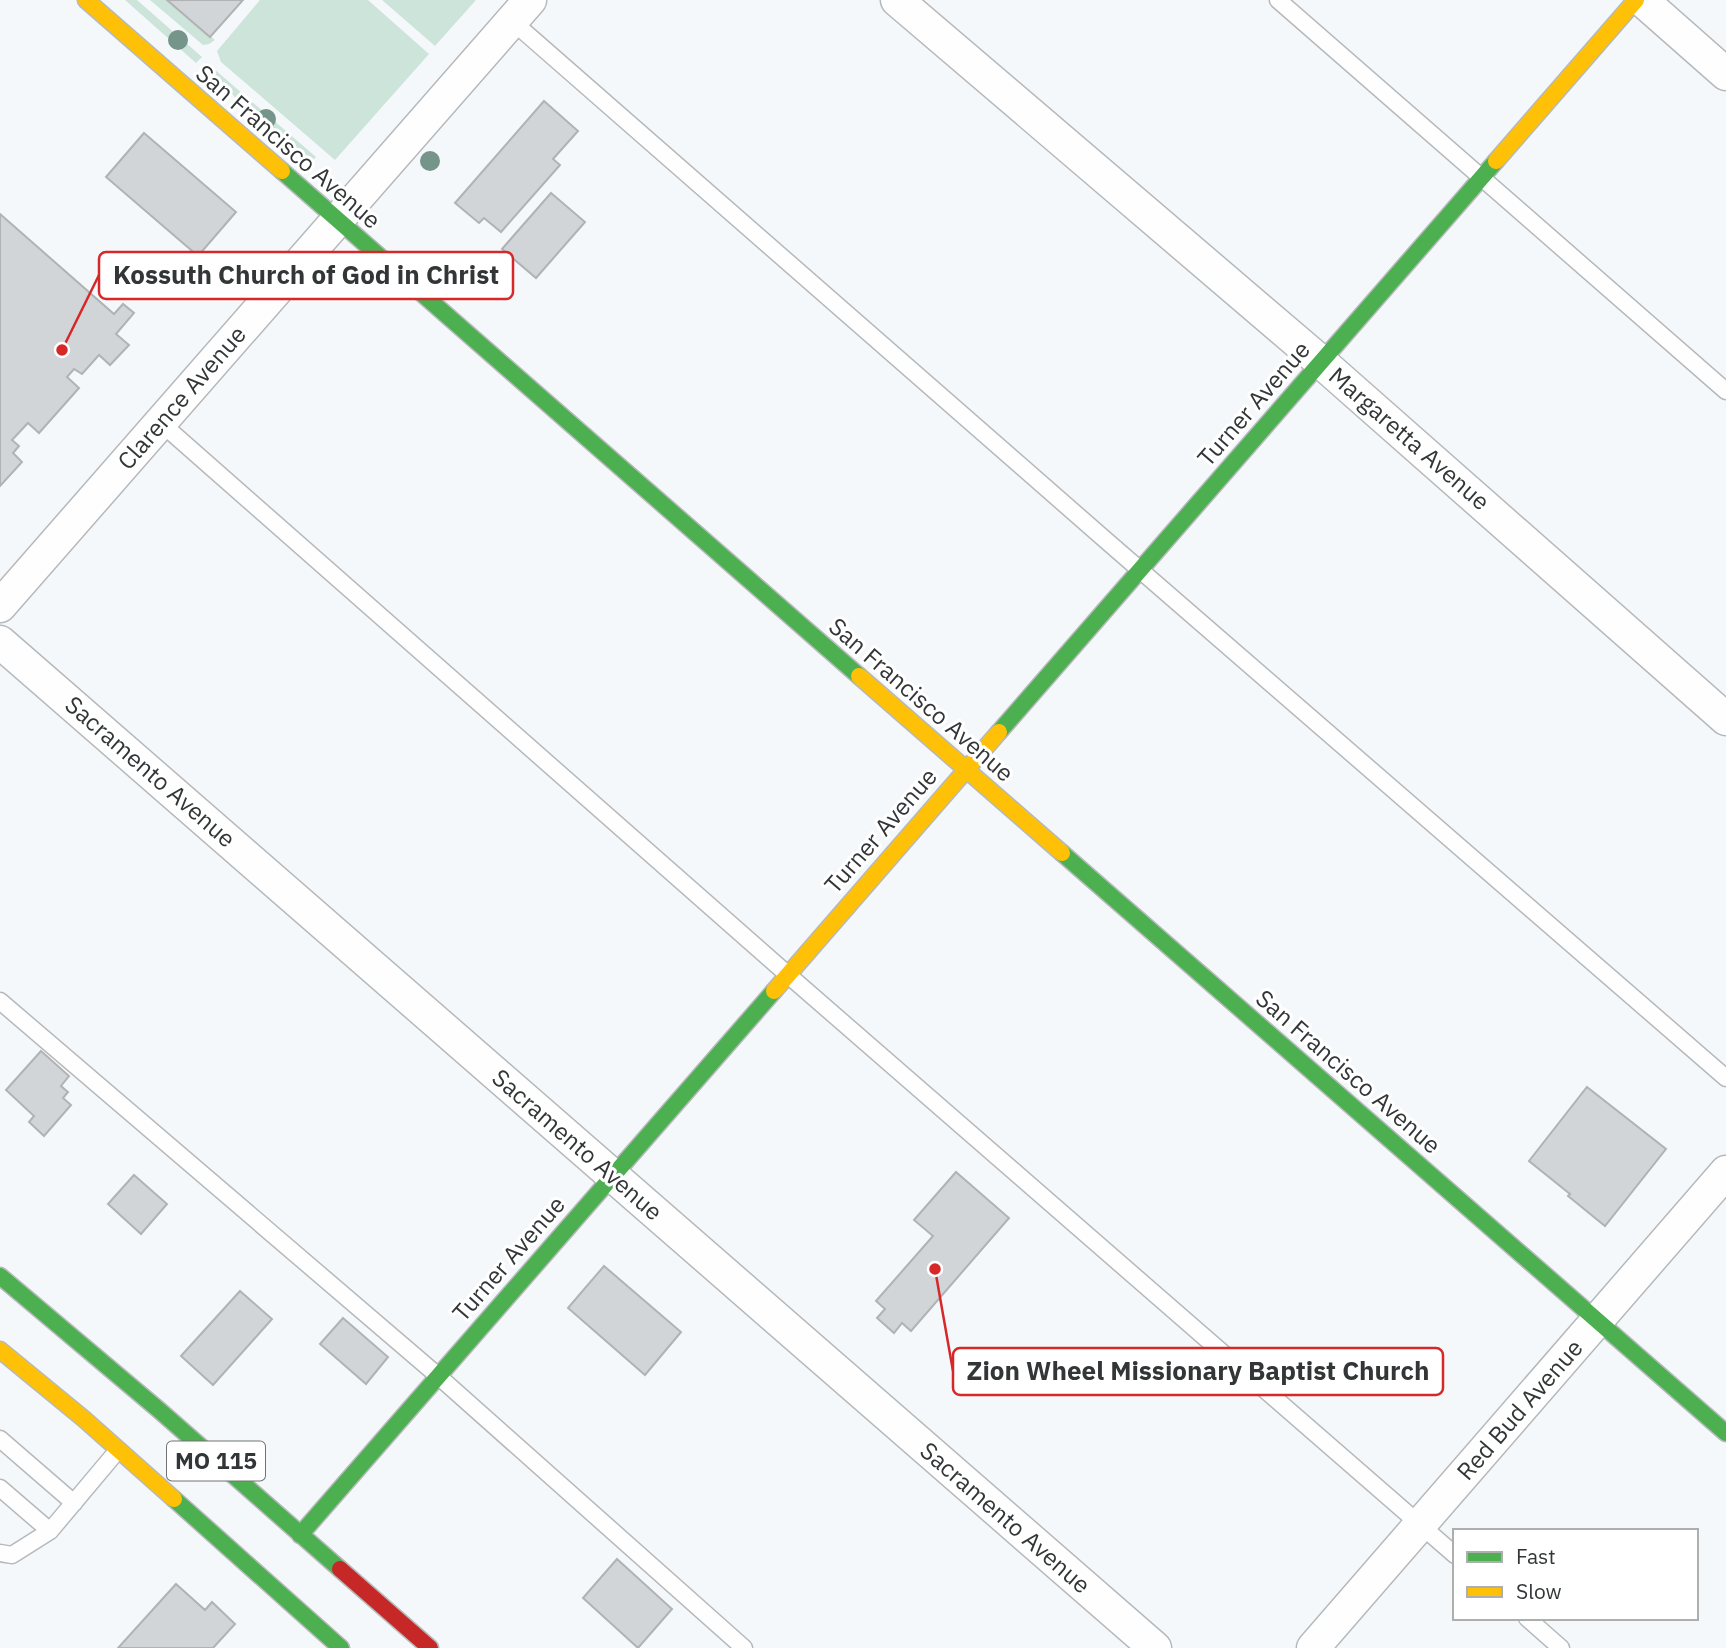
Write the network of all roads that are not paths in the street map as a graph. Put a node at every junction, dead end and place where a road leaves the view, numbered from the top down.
1 (86, 0) edge
2 (897, 0) edge
3 (1278, 0) edge
4 (1636, 0) edge
5 (1642, 0) edge
6 (521, 10) edge
7 (1726, 74) edge
8 (1482, 177) junction
9 (337, 220) junction
10 (1321, 362) junction
11 (1726, 391) edge
12 (161, 423) junction
13 (1140, 570) junction
14 (0, 606) edge
15 (0, 642) edge
16 (1726, 719) edge
17 (966, 769) junction
18 (787, 974) junction
19 (0, 1001) edge
20 (1726, 1078) edge
21 (1726, 1172) edge
22 (612, 1176) junction
23 (0, 1276) edge
24 (1598, 1320) junction
25 (0, 1350) edge
26 (437, 1375) junction
27 (1726, 1433) edge
28 (0, 1439) edge
29 (118, 1450) junction
30 (0, 1488) edge
31 (75, 1503) junction
32 (1420, 1525) junction
33 (50, 1531) junction
34 (300, 1535) junction
35 (0, 1553) edge
36 (1453, 1553) edge
37 (1529, 1620) edge
38 (341, 1648) edge
39 (430, 1648) edge
40 (744, 1648) edge
41 (1155, 1648) edge
42 (1313, 1648) edge
43 (1561, 1648) edge

1 - 9 street, San Francisco Avenue
2 - 10 street, Margaretta Avenue
3 - 8 lane
4 - 8 street, Turner Avenue
5 - 7 street
6 - 9 street, Clarence Avenue
6 - 13 lane
8 - 10 street, Turner Avenue
8 - 11 lane
9 - 12 street, Clarence Avenue
9 - 17 street, San Francisco Avenue
10 - 13 street, Turner Avenue
10 - 16 street, Margaretta Avenue
12 - 14 street, Clarence Avenue
12 - 18 lane
13 - 17 street, Turner Avenue
13 - 20 lane
15 - 22 street, Sacramento Avenue
17 - 18 street, Turner Avenue
17 - 24 street, San Francisco Avenue
18 - 22 street, Turner Avenue
18 - 32 lane
19 - 26 lane
21 - 24 street, Red Bud Avenue
22 - 26 street, Turner Avenue
22 - 41 street, Sacramento Avenue
23 - 34 street, MO 115
24 - 27 street, San Francisco Avenue
24 - 32 street, Red Bud Avenue
25 - 29 street
26 - 34 street, Turner Avenue
26 - 40 lane
28 - 31 lane
29 - 31 lane
29 - 38 street
30 - 33 lane
31 - 33 lane
32 - 36 lane
32 - 42 street, Red Bud Avenue
33 - 35 lane
34 - 39 street, MO 115
37 - 43 lane

